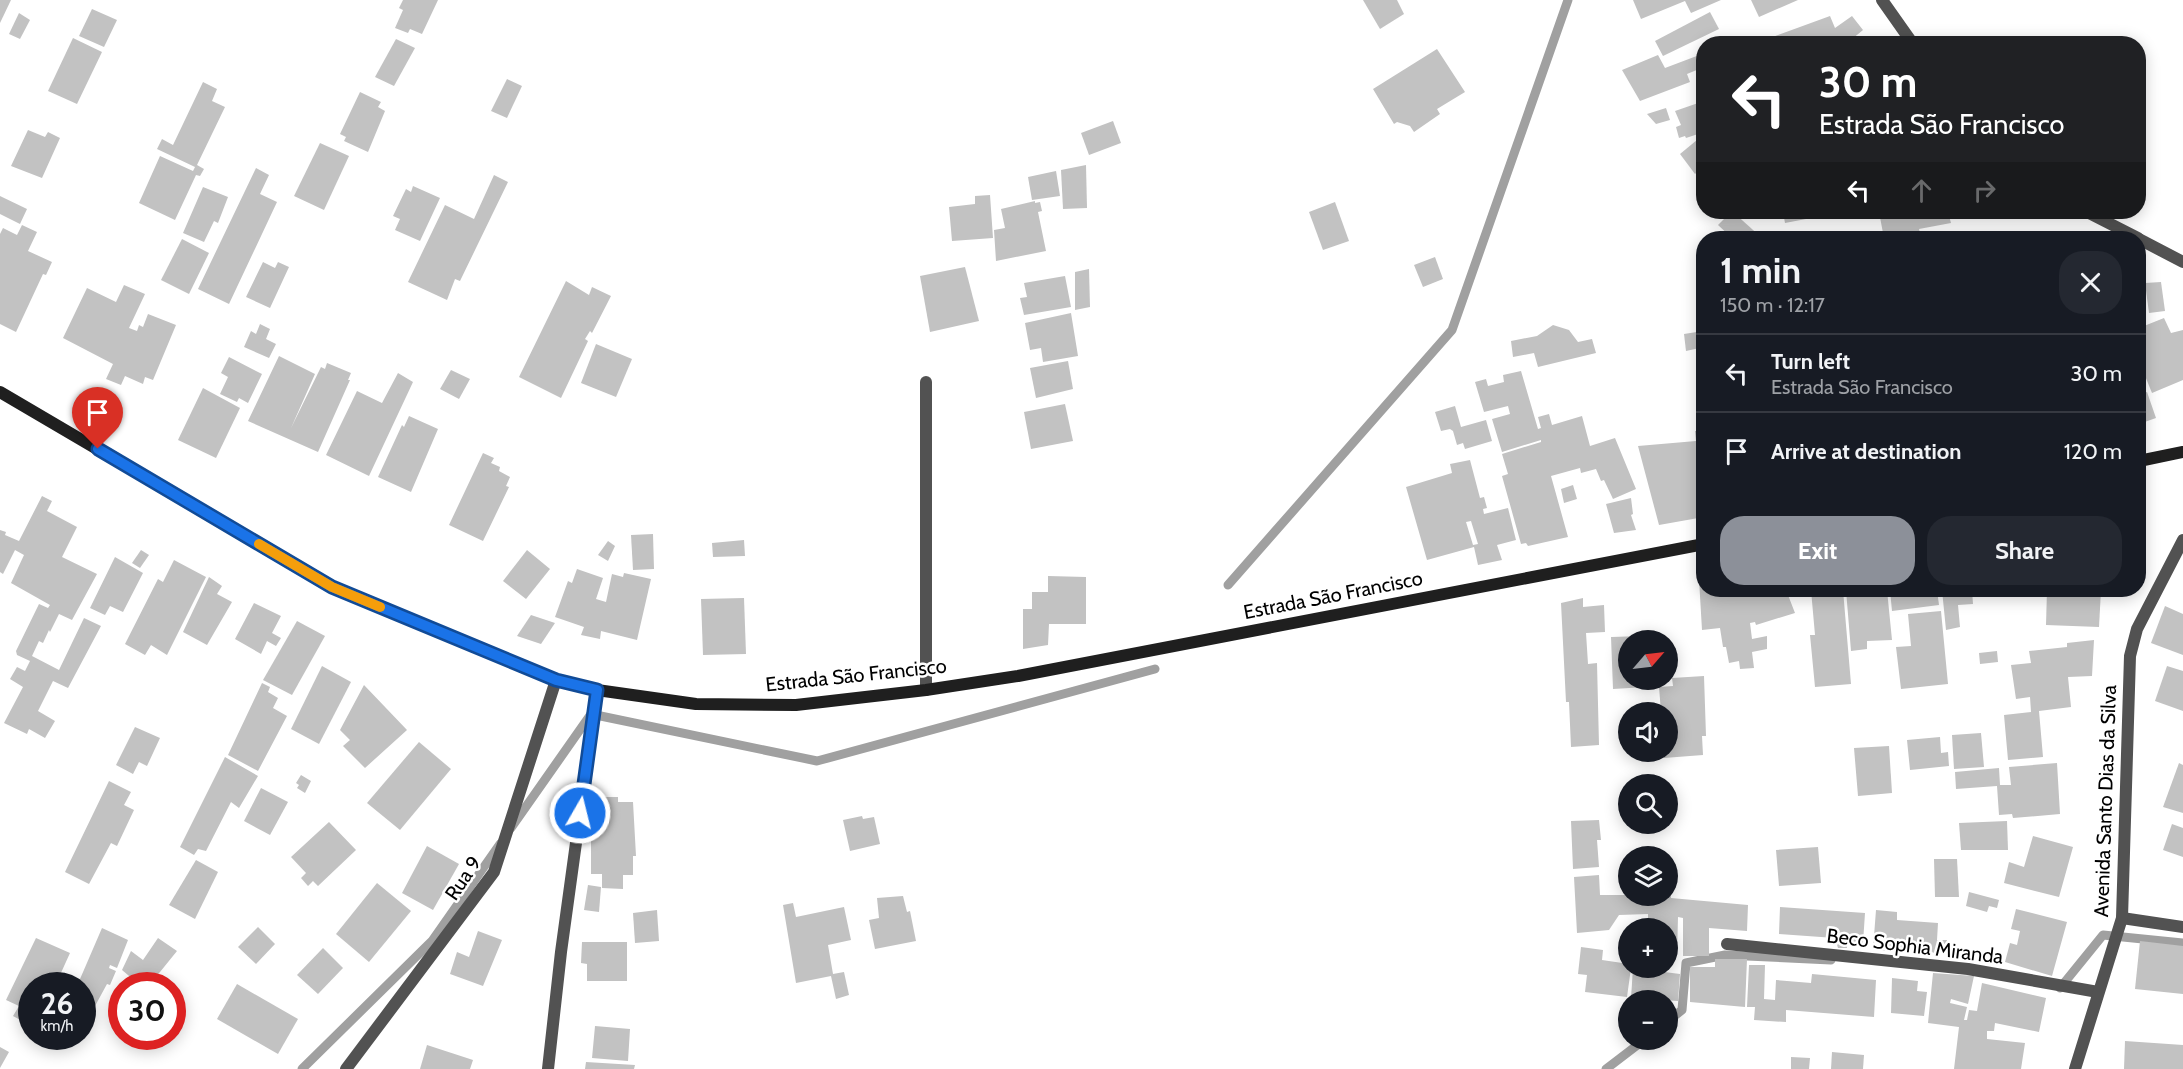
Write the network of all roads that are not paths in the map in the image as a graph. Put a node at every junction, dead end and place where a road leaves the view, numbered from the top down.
1 (1882, 0) edge
2 (1907, 36) edge
3 (2100, 219) edge
4 (2123, 231) edge
5 (2146, 243) edge
6 (2183, 262) edge
7 (926, 382) dead end
8 (0, 392) edge
9 (2183, 452) edge
10 (2146, 460) edge
11 (2183, 540) edge
12 (1696, 546) edge
13 (556, 680) junction
14 (597, 690) junction
15 (926, 690) junction
16 (2122, 918) junction
17 (2183, 927) edge
18 (1727, 944) dead end
19 (2098, 992) junction
20 (346, 1069) edge
21 (548, 1069) edge
22 (2075, 1069) edge

1 - 2 street
3 - 4 street
5 - 6 street
7 - 15 street
8 - 13 main road, Estrada São Francisco
9 - 10 main road
11 - 16 street, Avenida Santo Dias da Silva
12 - 15 main road, Estrada São Francisco
13 - 14 main road, Estrada São Francisco
13 - 20 street, Rua 9
14 - 15 main road, Estrada São Francisco
14 - 21 street
16 - 17 street
16 - 19 street, Avenida Santo Dias da Silva
18 - 19 street, Beco Sophia Miranda
19 - 22 street, Avenida Santo Dias da Silva

